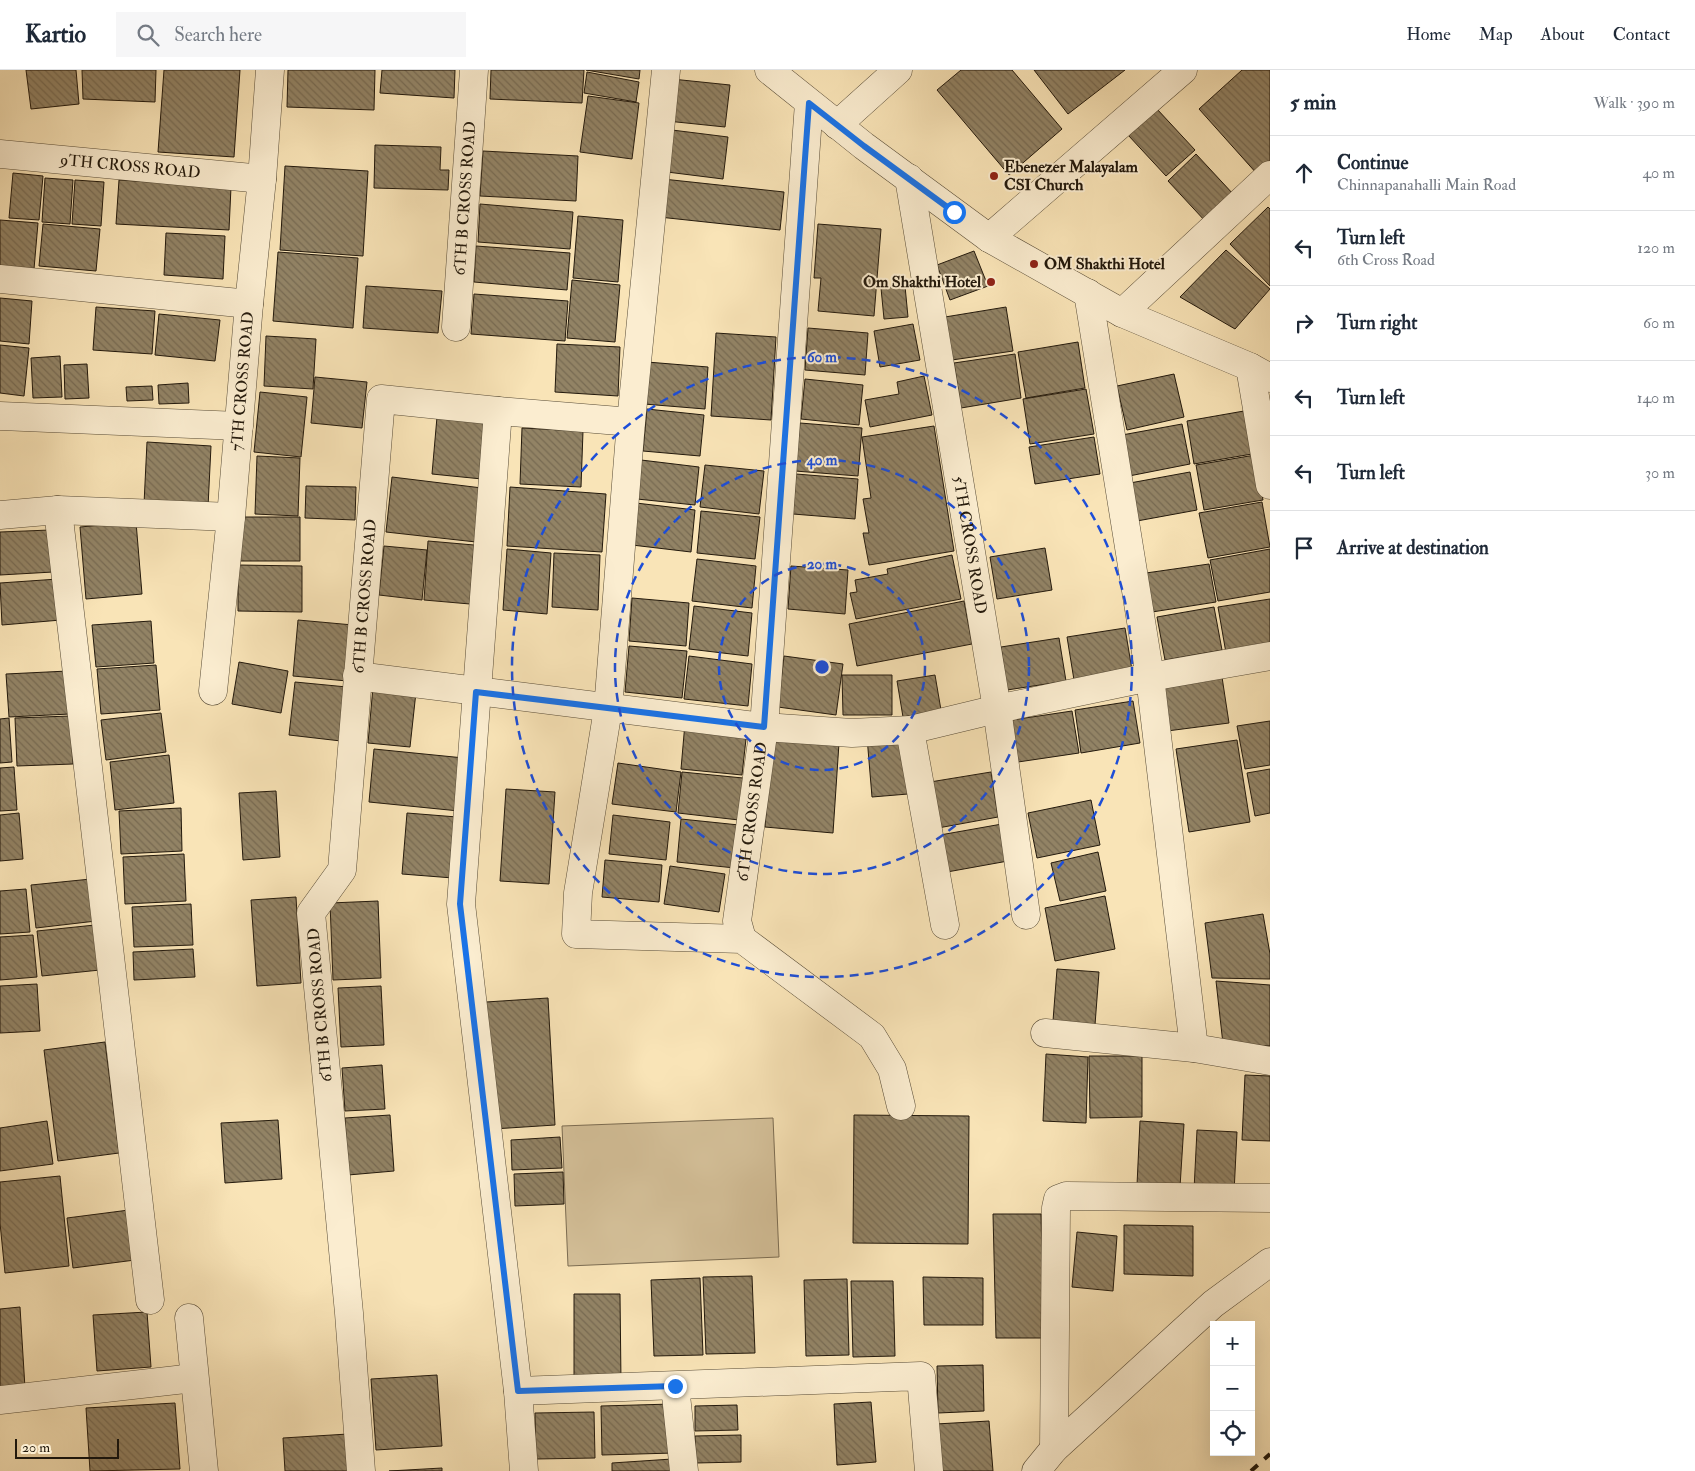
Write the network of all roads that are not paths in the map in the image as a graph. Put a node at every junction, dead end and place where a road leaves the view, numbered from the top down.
1 (270, 70) edge
2 (474, 70) edge
3 (666, 70) edge
4 (769, 70) edge
5 (898, 70) edge
6 (1183, 70) edge
7 (809, 103) junction
8 (837, 125) junction
9 (0, 154) edge
10 (1270, 175) edge
11 (909, 178) junction
12 (262, 179) junction
13 (989, 238) junction
14 (0, 279) edge
15 (1088, 293) junction
16 (249, 304) junction
17 (1122, 313) junction
18 (456, 327) dead end
19 (1260, 373) edge
20 (498, 411) junction
21 (0, 416) edge
22 (631, 422) junction
23 (239, 426) junction
24 (1270, 484) edge
25 (58, 510) junction
26 (0, 515) edge
27 (231, 517) junction
28 (1270, 656) edge
29 (357, 676) junction
30 (1150, 676) junction
31 (213, 691) dead end
32 (476, 692) junction
33 (608, 709) junction
34 (997, 709) junction
35 (764, 727) junction
36 (910, 730) junction
37 (1026, 915) dead end
38 (945, 925) dead end
39 (739, 930) junction
40 (1045, 1033) dead end
41 (1194, 1048) junction
42 (1270, 1061) edge
43 (901, 1106) dead end
44 (1270, 1198) edge
45 (1270, 1262) edge
46 (150, 1300) dead end
47 (189, 1318) dead end
48 (194, 1378) junction
49 (675, 1386) junction
50 (518, 1391) junction
51 (0, 1400) edge
52 (1054, 1449) junction
53 (204, 1471) edge
54 (361, 1471) edge
55 (524, 1471) edge
56 (684, 1471) edge
57 (929, 1471) edge
58 (1036, 1471) edge

1 - 12 street, 7TH CROSS ROAD
2 - 18 street, 6TH B CROSS ROAD
3 - 22 street
4 - 7 street
5 - 8 street
6 - 13 street
7 - 8 street
7 - 35 street, 6TH CROSS ROAD
8 - 11 street
9 - 12 street, 9TH CROSS ROAD
10 - 17 street
11 - 13 street
11 - 34 street, 5TH CROSS ROAD
12 - 16 street, 7TH CROSS ROAD
13 - 15 street
14 - 16 street
15 - 17 street
15 - 30 street
16 - 23 street, 7TH CROSS ROAD
17 - 19 street
19 - 24 street
20 - 22 street
20 - 29 street, 6TH B CROSS ROAD
20 - 32 street
21 - 23 street
22 - 33 street
23 - 27 street, 7TH CROSS ROAD
25 - 26 street
25 - 27 street
25 - 46 street
27 - 31 street, 7TH CROSS ROAD
28 - 30 street
29 - 32 street
29 - 54 street, 6TH B CROSS ROAD
30 - 34 street
30 - 41 street
32 - 33 street
32 - 50 street
33 - 35 street
33 - 39 street
34 - 36 street
34 - 37 street, 5TH CROSS ROAD
35 - 36 street
35 - 39 street, 6TH CROSS ROAD
36 - 38 street
39 - 43 street
40 - 41 street
41 - 42 street
44 - 52 street
45 - 52 street
47 - 48 street
48 - 51 street
48 - 53 street
49 - 50 street
49 - 56 street
49 - 57 street
50 - 55 street
52 - 58 street

